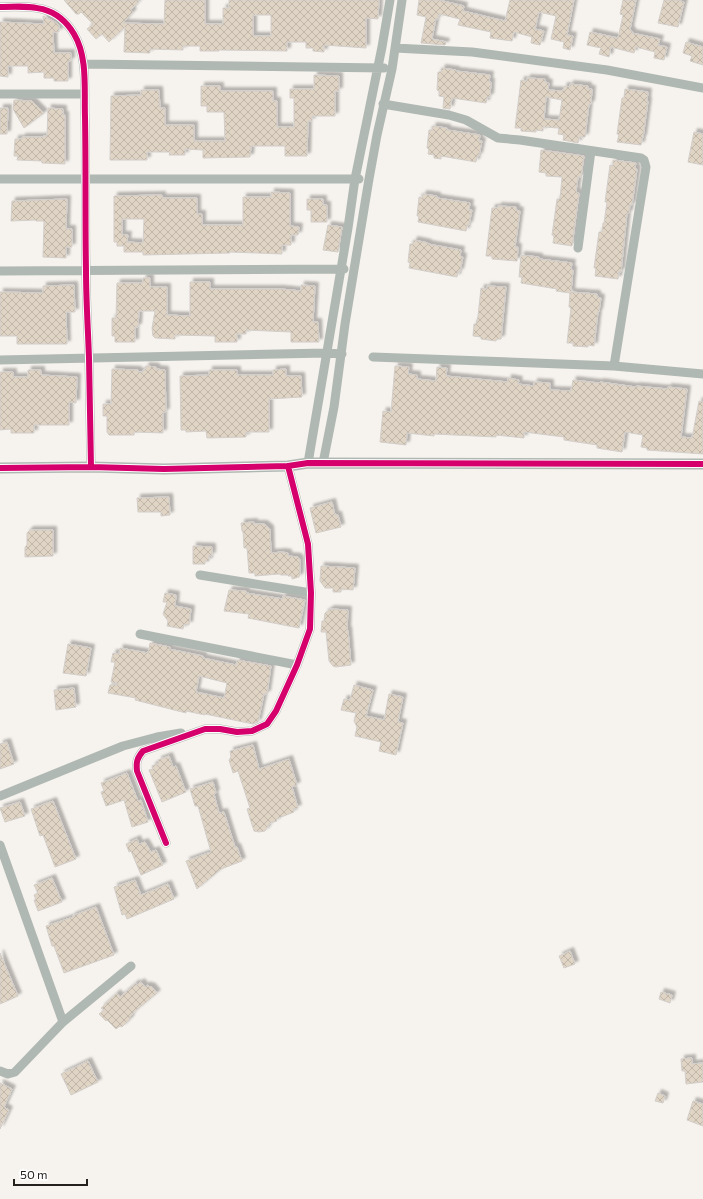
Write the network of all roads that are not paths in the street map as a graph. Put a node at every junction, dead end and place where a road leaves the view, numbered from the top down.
1 (390, 0) edge
2 (402, 0) edge
3 (29, 3) edge
4 (0, 7) edge
5 (395, 48) junction
6 (84, 64) junction
7 (378, 68) junction
8 (392, 69) junction
9 (703, 88) edge
10 (0, 94) edge
11 (84, 94) junction
12 (383, 104) junction
13 (591, 151) junction
14 (0, 179) edge
15 (355, 179) junction
16 (369, 179) junction
17 (86, 180) junction
18 (578, 248) dead end
19 (340, 269) junction
20 (354, 269) junction
21 (86, 271) junction
22 (0, 272) edge
23 (326, 353) junction
24 (342, 354) junction
25 (373, 357) dead end
26 (89, 359) junction
27 (0, 360) edge
28 (614, 366) junction
29 (703, 374) edge
30 (323, 463) junction
31 (308, 464) junction
32 (703, 464) edge
33 (288, 466) junction
34 (91, 467) junction
35 (0, 468) edge
36 (200, 575) dead end
37 (311, 593) junction
38 (140, 634) dead end
39 (297, 665) junction
40 (205, 729) junction
41 (0, 796) edge
42 (166, 843) dead end
43 (0, 845) edge
44 (131, 966) dead end
45 (63, 1022) junction
46 (0, 1071) edge

1 - 7 street
2 - 5 street
3 - 4 street
3 - 6 street
5 - 8 street
5 - 9 street
6 - 7 street
6 - 11 street
7 - 8 street
7 - 15 street
8 - 12 street
10 - 11 street
11 - 17 street
12 - 13 street
12 - 16 street
13 - 18 street
13 - 28 street
14 - 17 street
15 - 16 street
15 - 17 street
15 - 19 street
16 - 20 street
17 - 21 street
19 - 20 street
19 - 21 street
19 - 23 street
20 - 24 street
21 - 22 street
21 - 26 street
23 - 24 street
23 - 26 street
23 - 31 street
24 - 30 street
25 - 28 street
26 - 27 street
26 - 34 street
28 - 29 street
30 - 31 street
30 - 32 street
31 - 33 street
33 - 34 street
33 - 37 street
34 - 35 street
36 - 37 street
37 - 39 street
38 - 39 street
39 - 40 street
40 - 41 street
40 - 42 street
43 - 45 street
44 - 45 street
45 - 46 street

